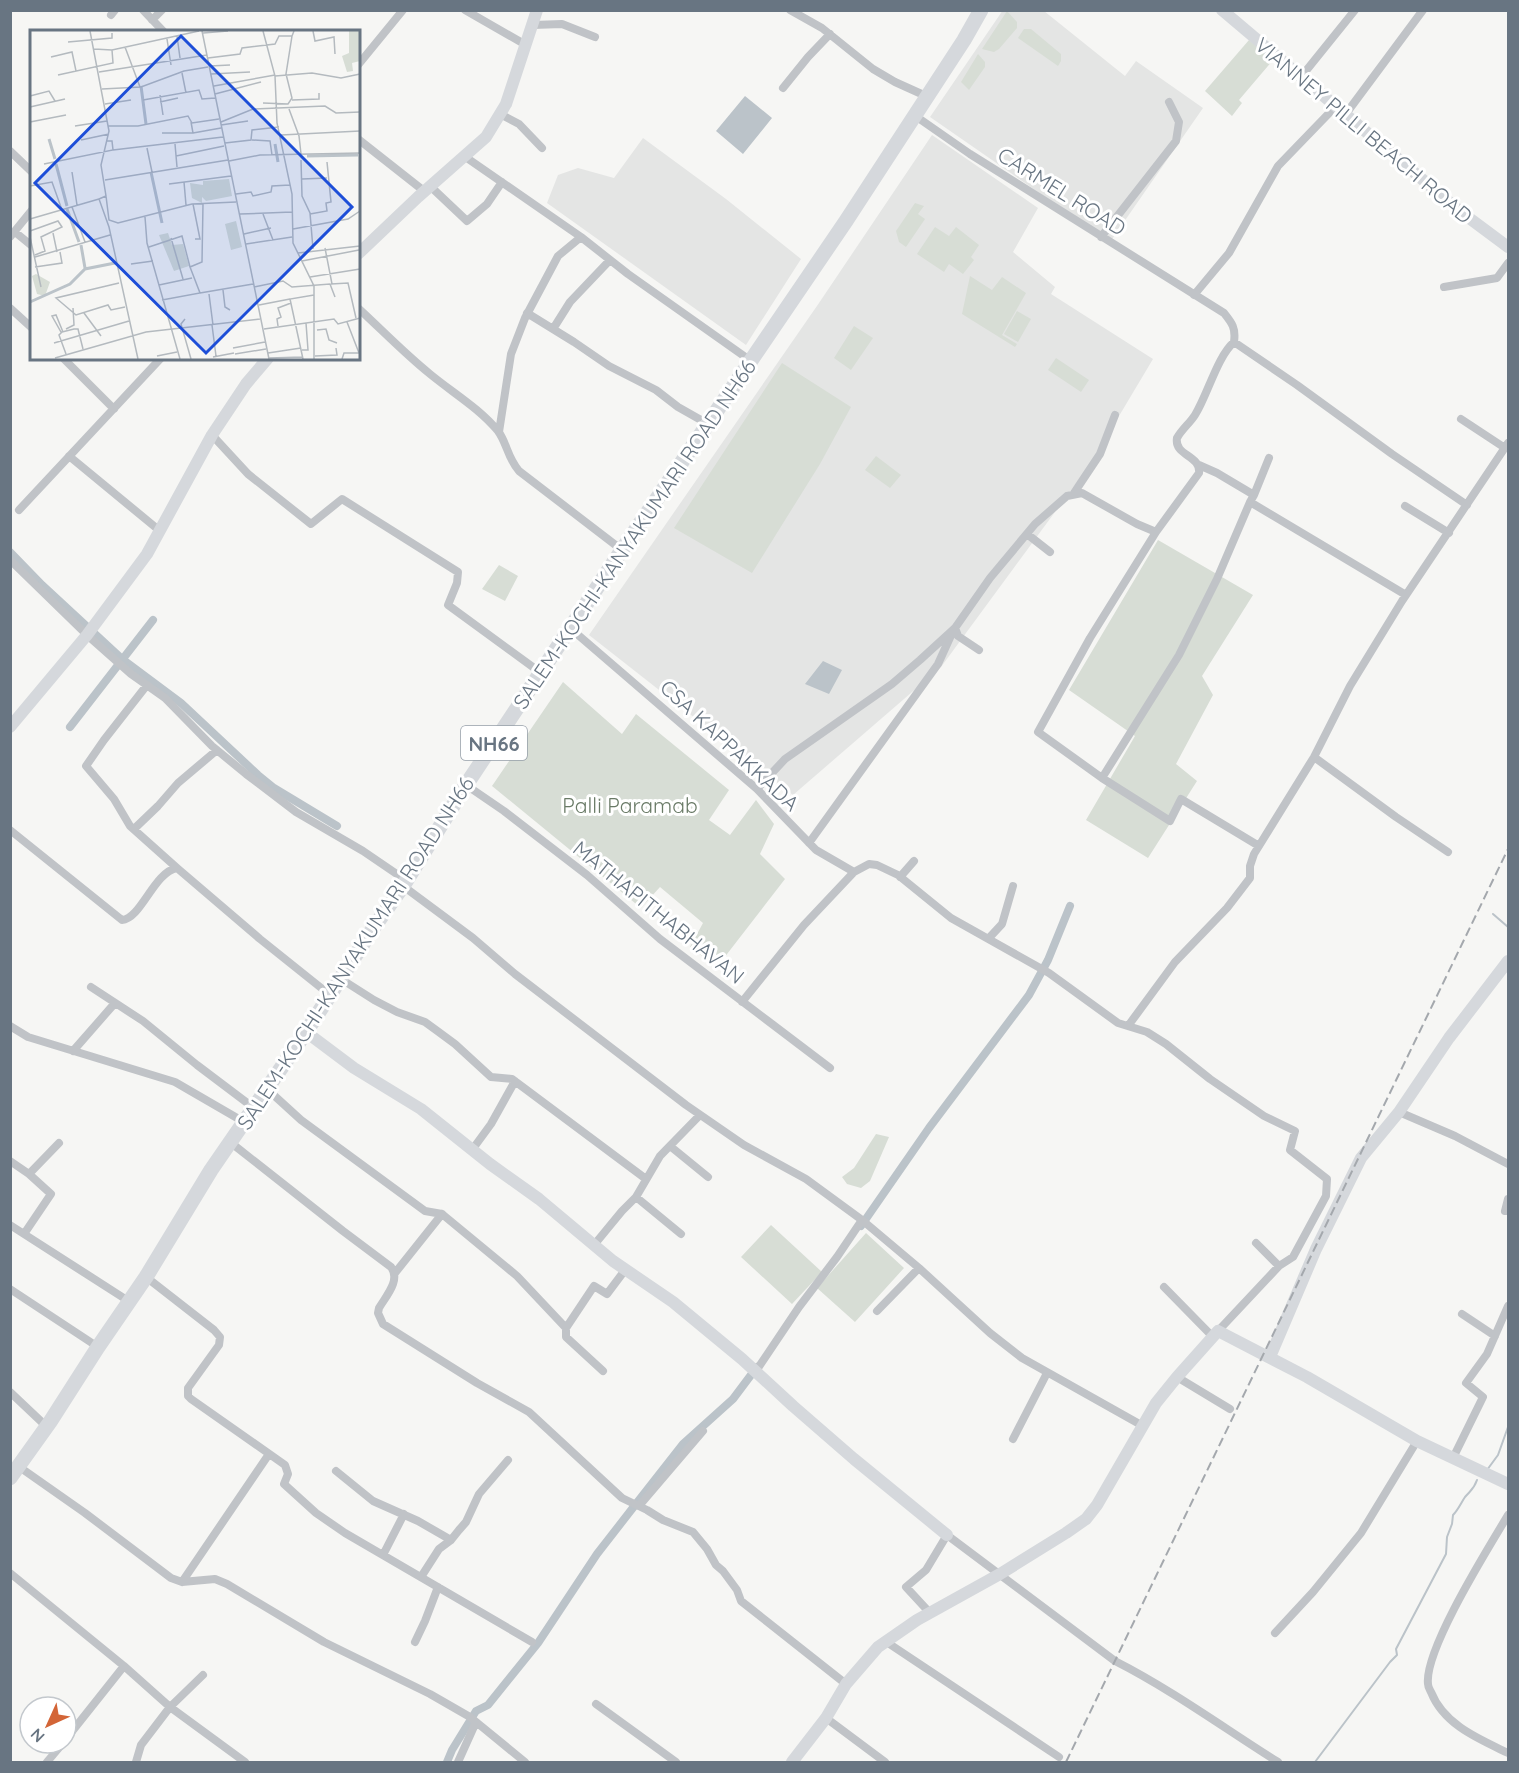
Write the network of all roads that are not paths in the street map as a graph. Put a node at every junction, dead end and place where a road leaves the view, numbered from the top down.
1 (143, 10) edge
2 (162, 10) edge
3 (403, 10) edge
4 (465, 10) edge
5 (537, 10) edge
6 (790, 10) edge
7 (981, 10) edge
8 (1222, 10) edge
9 (1355, 10) edge
10 (1423, 10) edge
11 (152, 20) junction
12 (533, 25) junction
13 (162, 30) edge
14 (830, 34) junction
15 (595, 37) dead end
16 (526, 45) junction
17 (360, 63) edge
18 (1302, 77) junction
19 (783, 88) dead end
20 (926, 96) junction
21 (1169, 102) dead end
22 (1335, 107) junction
23 (500, 114) junction
24 (914, 115) junction
25 (1345, 116) junction
26 (360, 140) edge
27 (542, 148) dead end
28 (10, 151) edge
29 (464, 156) junction
30 (30, 170) edge
31 (502, 182) junction
32 (427, 189) junction
33 (30, 213) edge
34 (13, 235) edge
35 (581, 237) junction
36 (1101, 237) junction
37 (30, 245) edge
38 (1509, 247) edge
39 (360, 252) edge
40 (610, 260) junction
41 (1509, 262) edge
42 (1444, 287) dead end
43 (1194, 294) junction
44 (10, 308) edge
45 (360, 310) edge
46 (527, 313) junction
47 (30, 326) edge
48 (553, 329) junction
49 (1234, 342) junction
50 (65, 360) edge
51 (159, 360) edge
52 (266, 360) edge
53 (751, 361) junction
54 (114, 409) junction
55 (1115, 415) dead end
56 (1461, 419) dead end
57 (708, 424) junction
58 (499, 432) junction
59 (212, 435) junction
60 (1507, 446) edge
61 (69, 456) junction
62 (1269, 458) dead end
63 (1198, 465) junction
64 (1074, 493) junction
65 (1252, 499) junction
66 (1467, 505) junction
67 (1405, 506) dead end
68 (20, 510) dead end
69 (160, 531) junction
70 (1156, 532) junction
71 (1449, 533) junction
72 (1027, 534) junction
73 (622, 550) junction
74 (1050, 552) dead end
75 (10, 560) edge
76 (1406, 595) junction
77 (570, 628) junction
78 (955, 628) junction
79 (89, 631) junction
80 (979, 650) dead end
81 (541, 673) junction
82 (147, 685) junction
83 (10, 727) edge
84 (217, 750) junction
85 (1314, 757) junction
86 (1102, 778) junction
87 (466, 785) junction
88 (757, 789) junction
89 (134, 829) junction
90 (10, 830) edge
91 (809, 843) junction
92 (1259, 846) junction
93 (1448, 852) dead end
94 (914, 861) dead end
95 (177, 868) junction
96 (854, 872) junction
97 (900, 877) junction
98 (405, 883) junction
99 (1013, 886) dead end
100 (989, 938) junction
101 (1509, 961) edge
102 (341, 979) junction
103 (91, 987) dead end
104 (330, 995) junction
105 (742, 1002) junction
106 (115, 1003) junction
107 (10, 1026) edge
108 (1128, 1026) junction
109 (306, 1032) junction
110 (73, 1051) junction
111 (830, 1068) dead end
112 (515, 1081) junction
113 (267, 1089) junction
114 (254, 1108) junction
115 (1399, 1112) junction
116 (700, 1115) junction
117 (244, 1122) junction
118 (230, 1142) junction
119 (59, 1143) dead end
120 (670, 1146) junction
121 (472, 1150) junction
122 (10, 1161) edge
123 (1509, 1164) edge
124 (29, 1174) junction
125 (708, 1177) dead end
126 (646, 1179) junction
127 (636, 1197) junction
128 (1509, 1199) edge
129 (1505, 1211) dead end
130 (442, 1214) junction
131 (864, 1222) junction
132 (10, 1225) edge
133 (24, 1234) junction
134 (681, 1234) dead end
135 (1256, 1243) dead end
136 (594, 1245) junction
137 (1279, 1266) junction
138 (919, 1268) junction
139 (625, 1270) junction
140 (395, 1274) junction
141 (146, 1277) junction
142 (1164, 1287) dead end
143 (10, 1289) edge
144 (130, 1302) junction
145 (1509, 1306) edge
146 (877, 1311) dead end
147 (1462, 1314) dead end
148 (566, 1328) junction
149 (1216, 1334) junction
150 (1495, 1336) junction
151 (98, 1347) junction
152 (1270, 1357) junction
153 (754, 1370) junction
154 (603, 1371) dead end
155 (1047, 1372) junction
156 (1177, 1377) junction
157 (10, 1392) edge
158 (1230, 1409) dead end
159 (1143, 1426) junction
160 (47, 1427) junction
161 (703, 1431) dead end
162 (1013, 1439) dead end
163 (1417, 1441) junction
164 (269, 1454) junction
165 (1453, 1458) junction
166 (508, 1460) dead end
167 (336, 1471) dead end
168 (13, 1474) edge
169 (1509, 1484) edge
170 (635, 1504) junction
171 (404, 1514) junction
172 (1509, 1515) edge
173 (947, 1535) junction
174 (451, 1540) junction
175 (382, 1555) junction
176 (10, 1574) edge
177 (1000, 1574) junction
178 (421, 1577) junction
179 (182, 1582) junction
180 (438, 1587) junction
181 (930, 1613) junction
182 (1275, 1633) dead end
183 (530, 1641) dead end
184 (885, 1641) junction
185 (415, 1642) dead end
186 (124, 1666) junction
187 (203, 1675) dead end
188 (846, 1684) junction
189 (596, 1704) dead end
190 (170, 1707) junction
191 (826, 1718) junction
192 (78, 1724) edge
193 (477, 1726) junction
194 (1509, 1753) edge
195 (1059, 1757) dead end
196 (136, 1762) edge
197 (245, 1762) edge
198 (458, 1762) edge
199 (525, 1762) edge
200 (676, 1762) edge
201 (792, 1762) edge
202 (885, 1762) edge
203 (1278, 1762) edge

1 - 11 street
2 - 11 street
3 - 17 street
4 - 16 street
5 - 12 main road
6 - 14 street
7 - 20 highway, SALEM-KOCHI-KANYAKUMARI ROAD NH66 / NH66
8 - 18 main road, VIANNEY PILLI BEACH ROAD
9 - 18 street
10 - 25 street
11 - 13 street
12 - 15 street
12 - 16 main road
14 - 19 street
14 - 20 street
16 - 23 main road
18 - 22 main road, VIANNEY PILLI BEACH ROAD
20 - 24 highway, SALEM-KOCHI-KANYAKUMARI ROAD NH66 / NH66
21 - 36 street
22 - 25 main road, VIANNEY PILLI BEACH ROAD
22 - 43 street
23 - 27 street
23 - 29 main road
24 - 36 street, CARMEL ROAD
24 - 53 highway, SALEM-KOCHI-KANYAKUMARI ROAD NH66 / NH66
25 - 38 main road, VIANNEY PILLI BEACH ROAD
26 - 32 street
28 - 30 street
29 - 31 street
29 - 32 main road
31 - 32 street
31 - 35 street
32 - 39 main road
33 - 34 street
34 - 37 street
35 - 40 street
35 - 46 street
36 - 43 street, CARMEL ROAD
40 - 48 street
40 - 53 street
41 - 42 street
43 - 49 street, CARMEL ROAD
44 - 47 street
45 - 58 street
46 - 48 street
46 - 58 street
48 - 57 street
49 - 63 street
49 - 66 street
50 - 54 street
51 - 54 street
52 - 59 main road
53 - 57 highway, SALEM-KOCHI-KANYAKUMARI ROAD NH66 / NH66
54 - 61 street
55 - 64 street
56 - 60 street
57 - 73 highway, SALEM-KOCHI-KANYAKUMARI ROAD NH66 / NH66
58 - 73 street
59 - 69 main road
59 - 81 street
60 - 66 street
61 - 68 street
61 - 69 street
62 - 65 street
63 - 65 street
63 - 70 street
64 - 70 street
64 - 72 street
65 - 76 street
65 - 86 street
66 - 71 street
67 - 71 street
69 - 79 main road
70 - 86 street
71 - 76 street
72 - 74 street
72 - 78 street
73 - 77 highway, SALEM-KOCHI-KANYAKUMARI ROAD NH66 / NH66
75 - 79 street
76 - 85 street
77 - 81 highway, SALEM-KOCHI-KANYAKUMARI ROAD NH66 / NH66
77 - 88 street, CSA KAPPAKKADA
78 - 80 street
78 - 88 street
78 - 91 street
79 - 82 street
79 - 83 main road
81 - 87 highway, SALEM-KOCHI-KANYAKUMARI ROAD NH66 / NH66
82 - 84 street
82 - 89 street
84 - 89 street
84 - 98 street
85 - 92 street
85 - 93 street
86 - 92 street
87 - 98 highway, SALEM-KOCHI-KANYAKUMARI ROAD NH66 / NH66
87 - 105 street, MATHAPITHABHAVAN
88 - 91 street, CSA KAPPAKKADA
89 - 95 street
90 - 95 street
91 - 96 street, CSA KAPPAKKADA
92 - 108 street
94 - 97 street
95 - 104 street
96 - 97 street
96 - 105 street
97 - 100 street
98 - 102 highway, SALEM-KOCHI-KANYAKUMARI ROAD NH66 / NH66
98 - 116 street
99 - 100 street
100 - 108 street
101 - 115 main road
102 - 104 highway, SALEM-KOCHI-KANYAKUMARI ROAD NH66 / NH66
102 - 112 street
103 - 106 street
104 - 109 highway, SALEM-KOCHI-KANYAKUMARI ROAD NH66 / NH66
105 - 111 street, MATHAPITHABHAVAN
106 - 110 street
106 - 114 street
107 - 110 street
108 - 137 street
109 - 113 highway, SALEM-KOCHI-KANYAKUMARI ROAD NH66 / NH66
109 - 121 main road
110 - 117 street
112 - 121 street
112 - 126 street
113 - 114 highway, SALEM-KOCHI-KANYAKUMARI ROAD NH66 / NH66
113 - 130 street
114 - 117 highway, SALEM-KOCHI-KANYAKUMARI ROAD NH66 / NH66
115 - 123 street
115 - 152 main road
116 - 120 street
116 - 131 street
117 - 118 highway, SALEM-KOCHI-KANYAKUMARI ROAD NH66 / NH66
118 - 140 street
118 - 141 highway, SALEM-KOCHI-KANYAKUMARI ROAD NH66 / NH66
119 - 124 street
120 - 125 street
120 - 126 street
121 - 136 main road
122 - 124 street
124 - 133 street
126 - 127 street
127 - 134 street
127 - 136 street
128 - 129 street
130 - 140 street
130 - 148 street
131 - 138 street
131 - 153 street
132 - 133 street
133 - 144 street
135 - 137 street
136 - 139 main road
137 - 149 street
138 - 146 street
138 - 155 street
139 - 148 street
139 - 153 main road
140 - 170 street
141 - 144 highway, SALEM-KOCHI-KANYAKUMARI ROAD NH66 / NH66
141 - 164 street
142 - 149 street
143 - 151 street
144 - 151 highway, SALEM-KOCHI-KANYAKUMARI ROAD NH66 / NH66
145 - 150 street
147 - 150 street
148 - 154 street
149 - 152 main road
149 - 156 main road
150 - 165 street
151 - 160 highway, SALEM-KOCHI-KANYAKUMARI ROAD NH66 / NH66
152 - 163 main road
153 - 173 main road
155 - 159 street
155 - 162 street
156 - 158 street
156 - 159 main road
157 - 160 street
159 - 177 main road
160 - 168 highway, SALEM-KOCHI-KANYAKUMARI ROAD NH66 / NH66
161 - 170 street
163 - 165 main road
163 - 182 street
164 - 175 street
164 - 179 street
165 - 169 main road
166 - 174 street
167 - 171 street
168 - 179 street
170 - 188 street
171 - 174 street
171 - 175 street
172 - 194 street
173 - 177 street
173 - 181 street
174 - 178 street
175 - 178 street
176 - 186 street
177 - 181 main road
177 - 203 street
178 - 180 street
179 - 193 street
180 - 183 street
180 - 185 street
181 - 184 main road
184 - 188 main road
184 - 195 street
186 - 190 street
186 - 192 street
187 - 190 street
188 - 191 main road
189 - 200 street
190 - 196 street
190 - 197 street
191 - 201 main road
191 - 202 street
193 - 198 street
193 - 199 street

